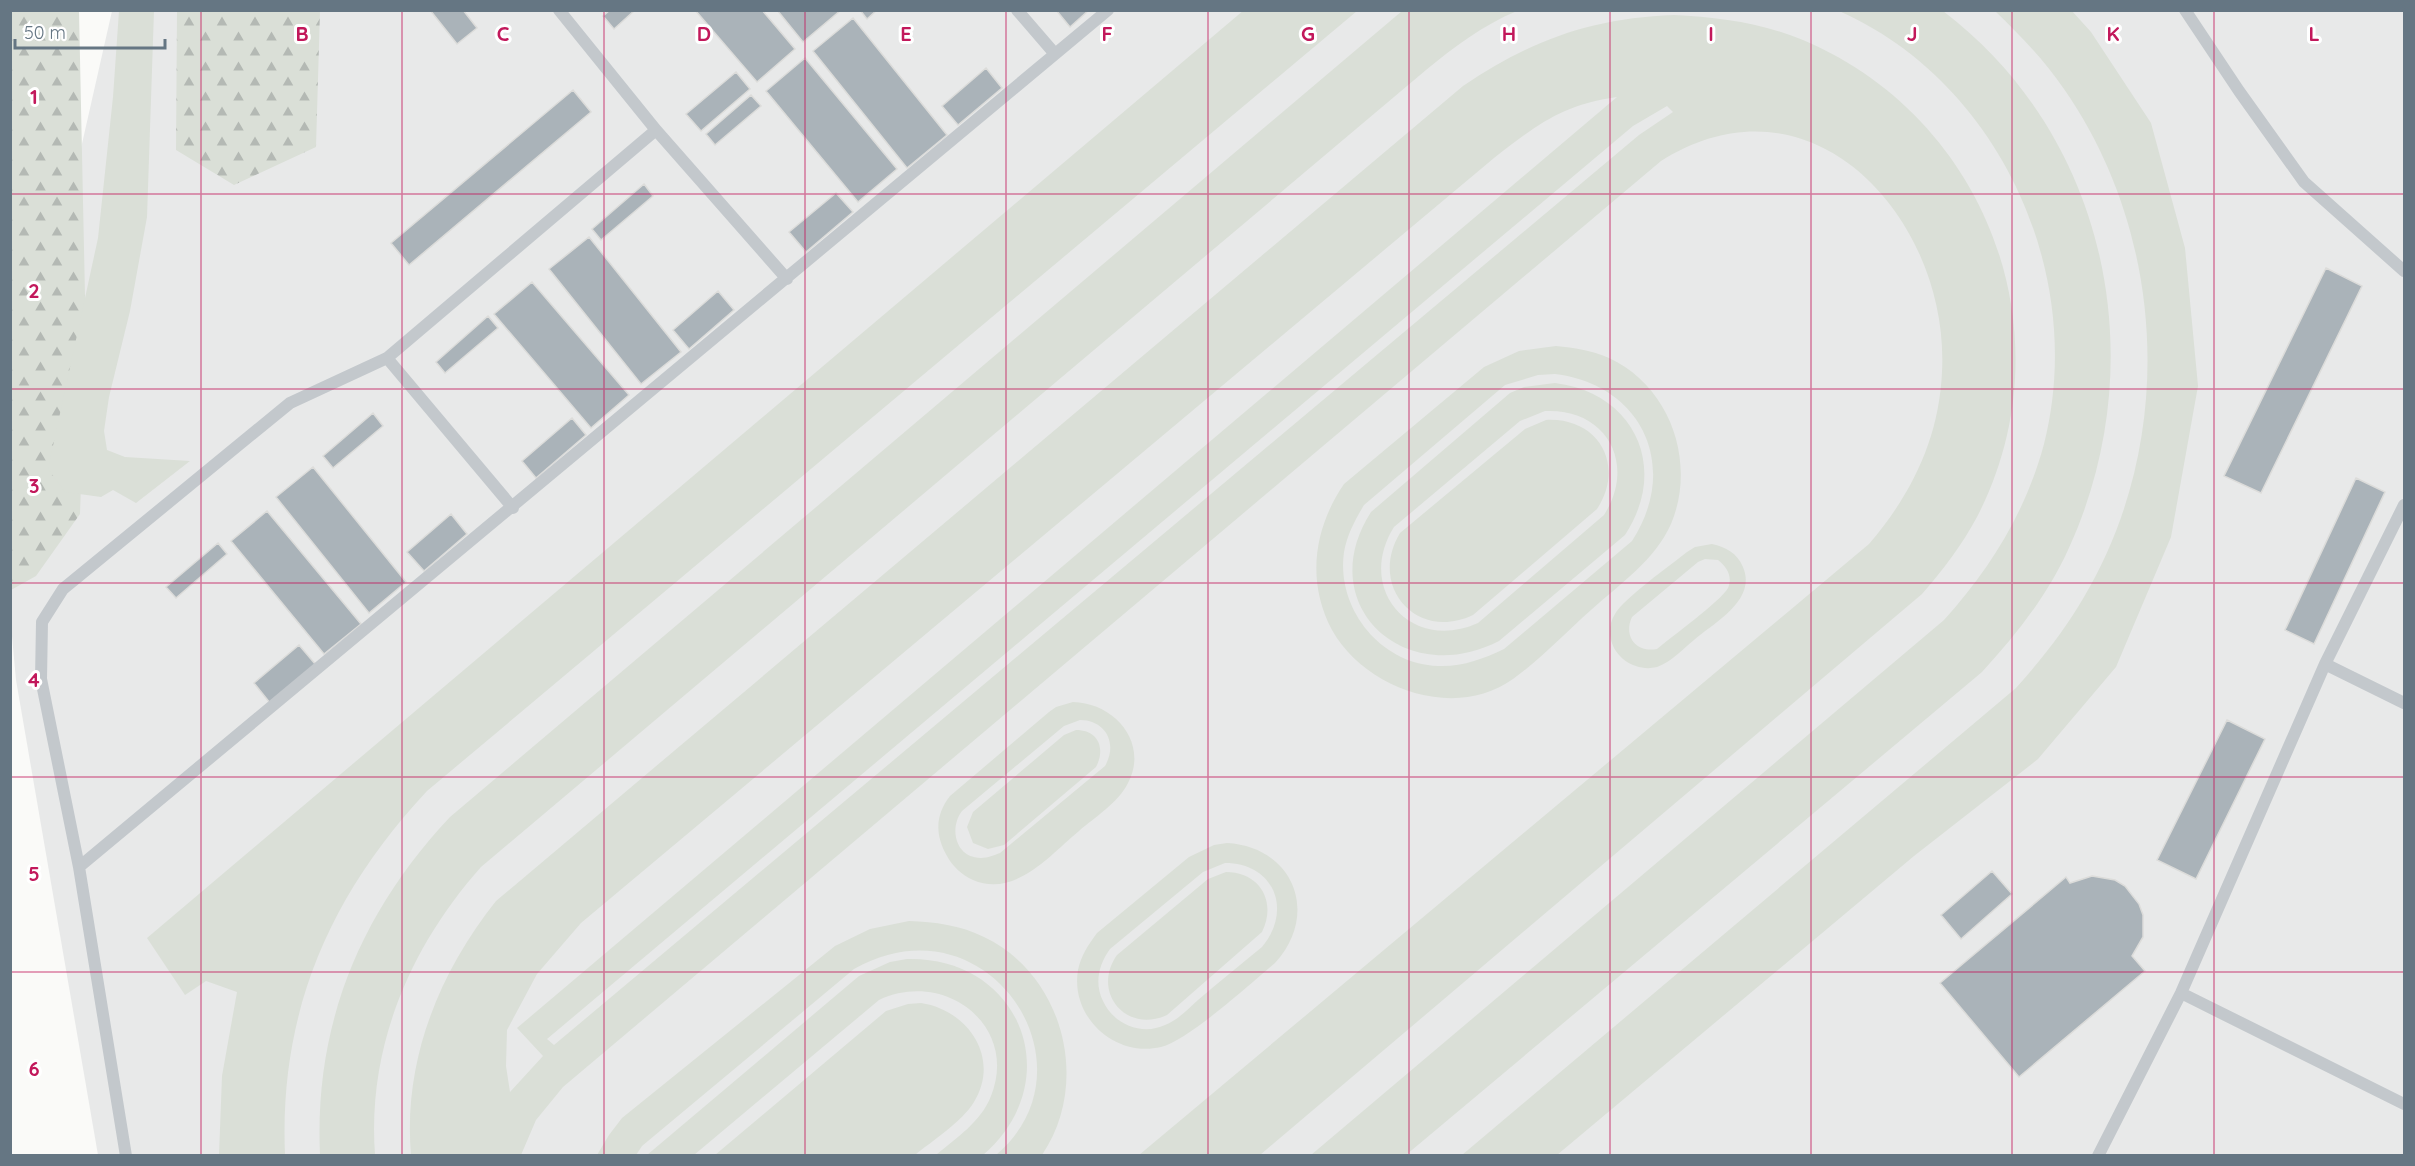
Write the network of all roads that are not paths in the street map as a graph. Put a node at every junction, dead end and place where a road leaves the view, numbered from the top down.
1 (560, 10) edge
2 (1017, 10) edge
3 (1107, 10) edge
4 (2185, 10) edge
5 (1055, 54) junction
6 (656, 130) junction
7 (2404, 271) edge
8 (786, 279) junction
9 (387, 358) junction
10 (2404, 505) edge
11 (513, 508) junction
12 (2325, 664) junction
13 (2404, 704) edge
14 (79, 867) junction
15 (2181, 993) junction
16 (2404, 1104) edge
17 (126, 1155) edge
18 (2098, 1155) edge

1 - 6 lane
2 - 5 lane
3 - 5 lane
4 - 7 lane
5 - 8 lane
6 - 8 lane
6 - 9 lane
8 - 11 lane
9 - 11 lane
9 - 14 lane
10 - 12 lane
11 - 14 lane
12 - 13 lane
12 - 15 lane
14 - 17 lane
15 - 16 lane
15 - 18 lane

